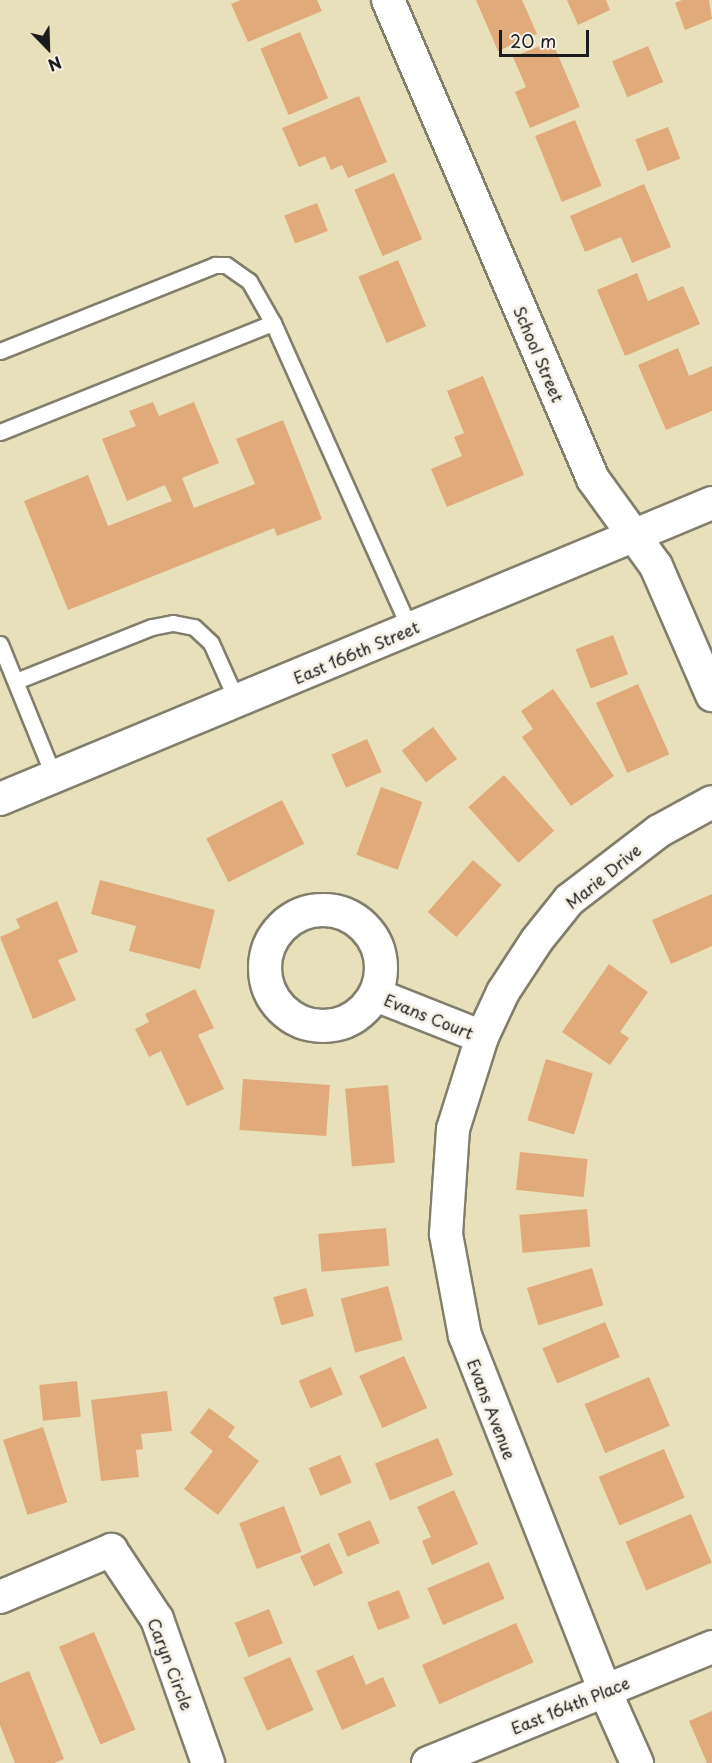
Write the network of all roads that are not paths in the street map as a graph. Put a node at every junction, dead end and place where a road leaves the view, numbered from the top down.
1 (388, 0) edge
2 (273, 323) junction
3 (0, 351) edge
4 (0, 432) edge
5 (712, 503) edge
6 (633, 536) junction
7 (410, 629) junction
8 (0, 644) edge
9 (16, 681) junction
10 (712, 695) edge
11 (237, 701) junction
12 (54, 777) junction
13 (0, 799) edge
14 (712, 802) edge
15 (376, 995) dead end
16 (482, 1037) junction
17 (0, 1597) edge
18 (712, 1647) edge
19 (604, 1691) junction
20 (208, 1763) edge
21 (428, 1763) edge
22 (638, 1763) edge

1 - 6 street, School Street
2 - 3 lane
2 - 4 lane
2 - 7 lane
5 - 6 street, East 166th Street
6 - 7 street, East 166th Street
6 - 10 street, School Street
7 - 11 street, East 166th Street
8 - 9 lane
9 - 11 lane
9 - 12 lane
11 - 12 street, East 166th Street
12 - 13 street, East 166th Street
14 - 16 street, Marie Drive
15 - 16 street, Evans Court
16 - 19 street, Evans Avenue
17 - 20 street, Caryn Circle
18 - 19 street, East 164th Place
19 - 21 street, East 164th Place
19 - 22 street, Evans Avenue

